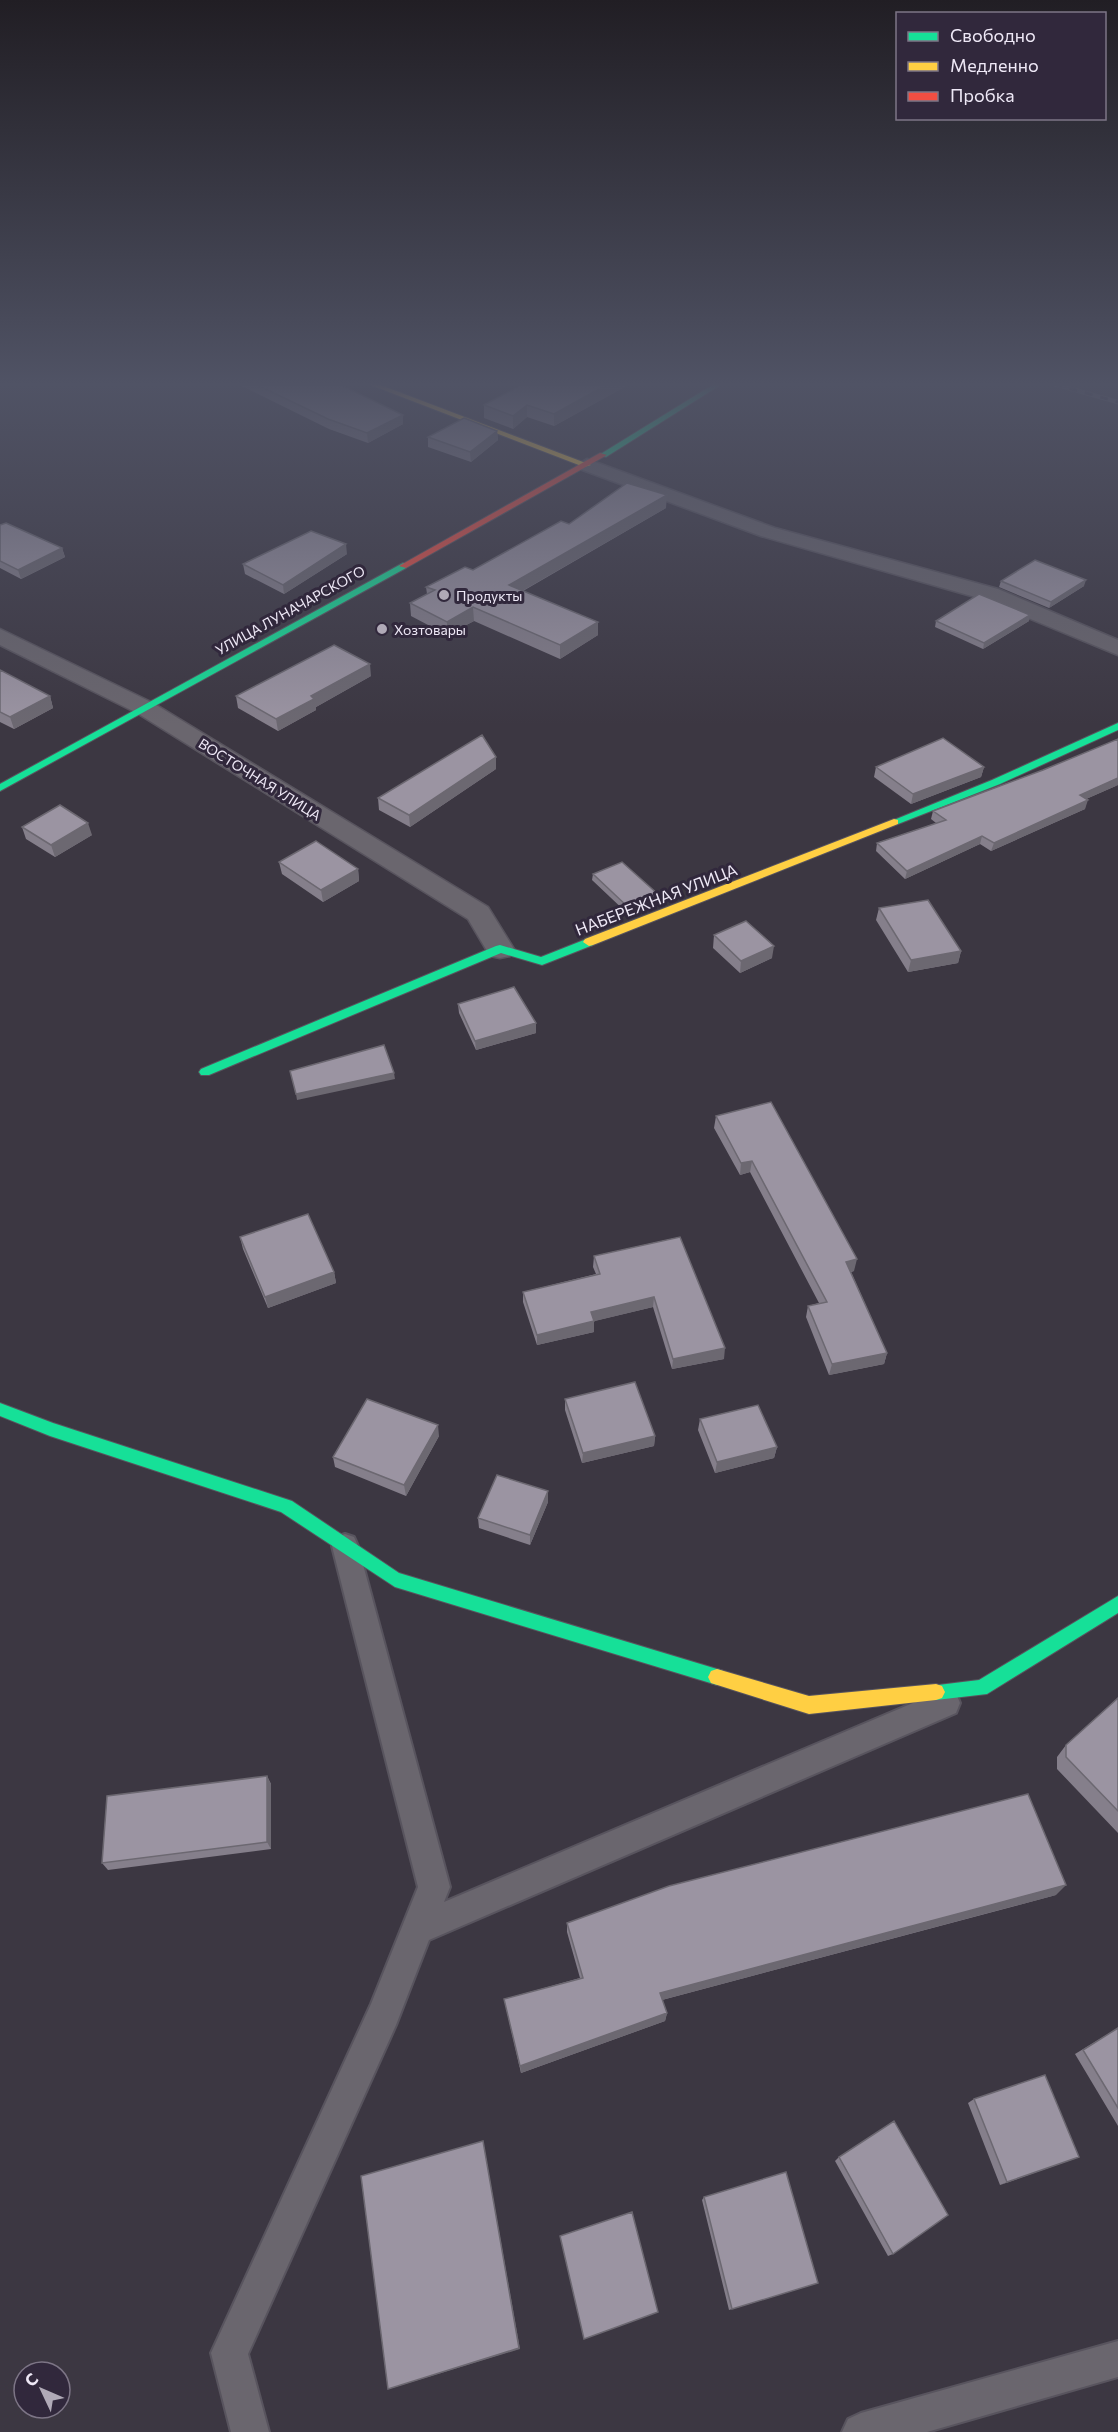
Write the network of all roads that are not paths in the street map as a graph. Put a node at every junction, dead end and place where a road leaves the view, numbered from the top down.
1 (528, 497) edge
2 (675, 497) edge
3 (0, 636) edge
4 (1118, 648) edge
5 (146, 708) junction
6 (1118, 726) edge
7 (0, 788) edge
8 (500, 949) junction
9 (205, 1072) dead end
10 (0, 1409) edge
11 (345, 1546) junction
12 (1118, 1604) edge
13 (981, 1688) junction
14 (417, 1929) junction
15 (1118, 2359) edge
16 (250, 2432) edge
17 (861, 2432) edge

1 - 5 street, УЛИЦА ЛУНАЧАРСКОГО
2 - 4 street
3 - 5 street, ВОСТОЧНАЯ УЛИЦА
5 - 7 street, УЛИЦА ЛУНАЧАРСКОГО
5 - 8 street, ВОСТОЧНАЯ УЛИЦА
6 - 8 street, НАБЕРЕЖНАЯ УЛИЦА
8 - 9 street
10 - 11 street
11 - 13 street
11 - 14 lane
12 - 13 street
13 - 14 lane
14 - 16 lane
15 - 17 lane

